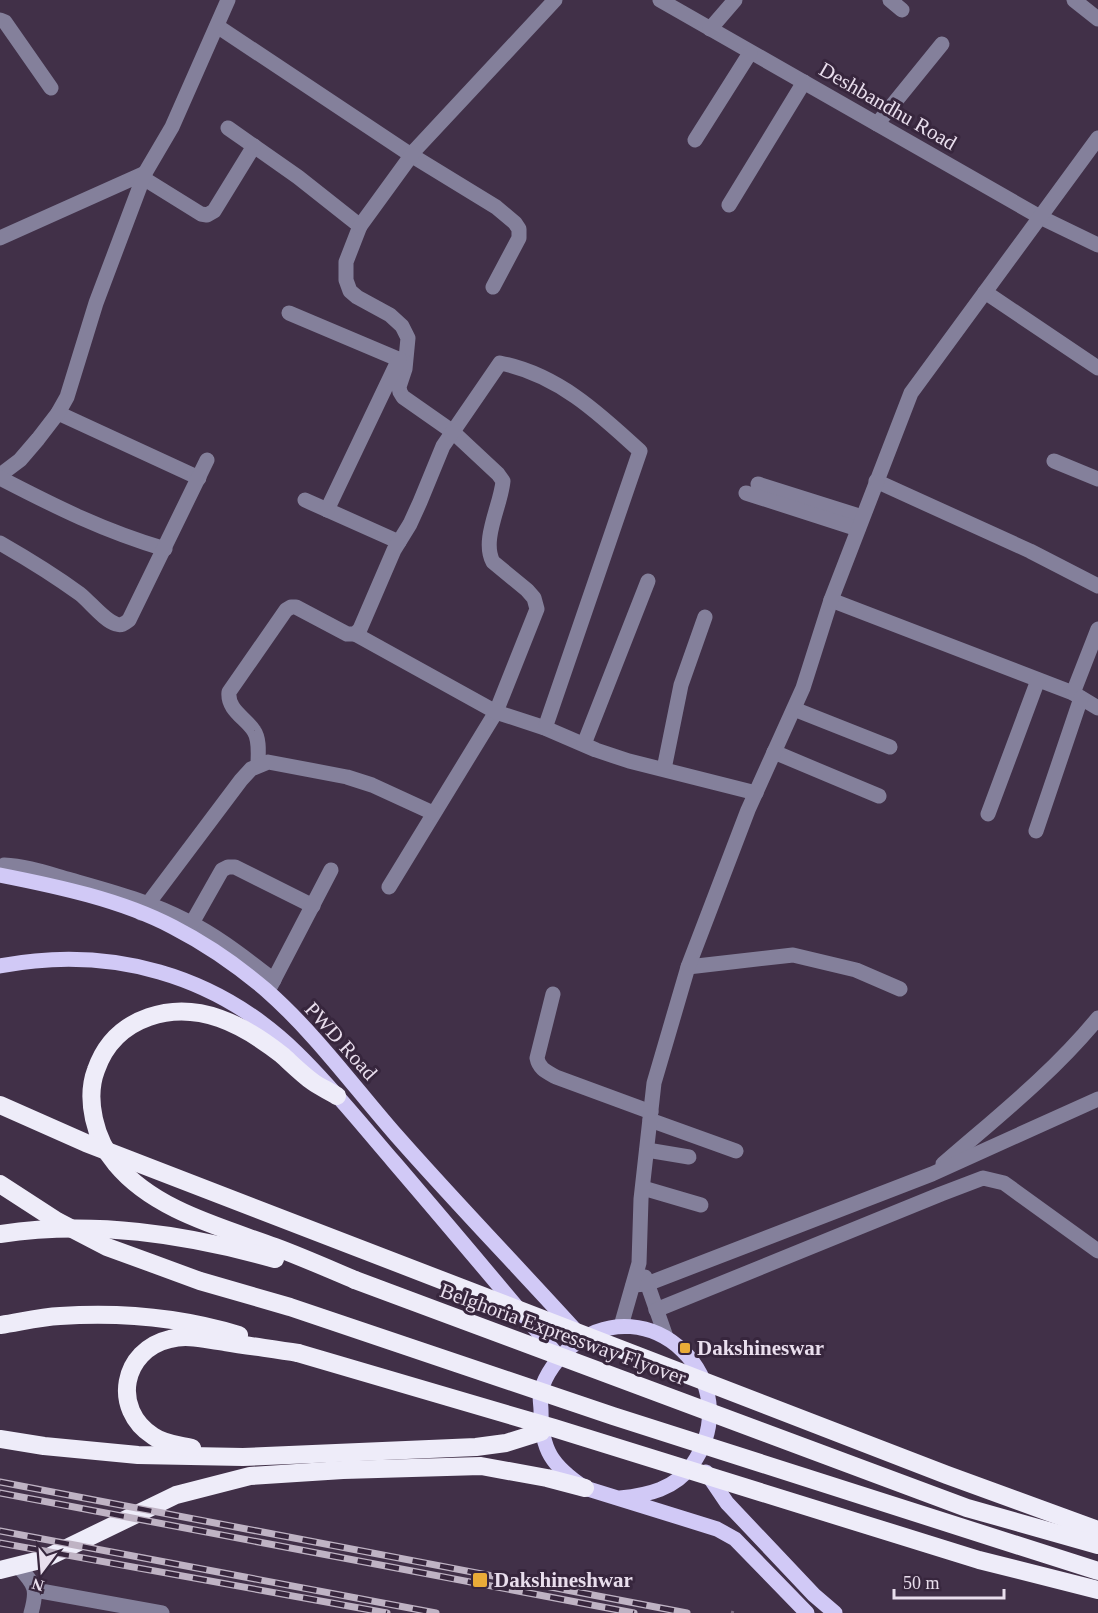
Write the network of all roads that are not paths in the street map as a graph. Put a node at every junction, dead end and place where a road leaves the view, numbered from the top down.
1 (228, 0) edge
2 (555, 0) edge
3 (660, 0) edge
4 (735, 0) edge
5 (890, 0) edge
6 (1074, 0) edge
7 (903, 10) dead end
8 (1098, 19) edge
9 (0, 20) edge
10 (217, 26) junction
11 (710, 29) junction
12 (942, 44) dead end
13 (750, 53) junction
14 (804, 82) junction
15 (51, 88) dead end
16 (877, 124) junction
17 (228, 128) dead end
18 (1098, 138) edge
19 (695, 140) dead end
20 (254, 146) junction
21 (411, 155) junction
22 (144, 175) junction
23 (729, 205) dead end
24 (1040, 217) junction
25 (360, 226) junction
26 (0, 238) edge
27 (1098, 245) edge
28 (493, 287) dead end
29 (986, 292) junction
30 (289, 313) dead end
31 (402, 360) junction
32 (1098, 368) edge
33 (58, 413) junction
34 (453, 432) junction
35 (207, 460) dead end
36 (1054, 461) dead end
37 (0, 477) edge
38 (199, 478) junction
39 (1098, 479) edge
40 (876, 481) junction
41 (752, 489) dead end
42 (305, 500) dead end
43 (327, 510) junction
44 (860, 523) junction
45 (399, 542) junction
46 (0, 543) edge
47 (165, 549) junction
48 (648, 581) dead end
49 (1098, 586) edge
50 (831, 600) junction
51 (705, 617) dead end
52 (1098, 629) edge
53 (355, 634) junction
54 (1038, 680) junction
55 (1077, 696) junction
56 (1098, 708) edge
57 (794, 709) junction
58 (496, 712) junction
59 (545, 728) junction
60 (584, 744) junction
61 (890, 747) dead end
62 (774, 752) junction
63 (258, 765) junction
64 (664, 769) junction
65 (756, 792) junction
66 (879, 796) dead end
67 (433, 813) junction
68 (988, 814) dead end
69 (1036, 831) dead end
70 (0, 868) edge
71 (331, 870) dead end
72 (0, 875) edge
73 (389, 887) dead end
74 (313, 906) junction
75 (144, 908) junction
76 (192, 923) junction
77 (0, 966) edge
78 (688, 966) junction
79 (271, 986) junction
80 (900, 989) dead end
81 (554, 994) dead end
82 (1098, 1018) edge
83 (337, 1096) junction
84 (1098, 1100) edge
85 (0, 1105) edge
86 (651, 1116) junction
87 (647, 1150) junction
88 (736, 1151) dead end
89 (689, 1157) dead end
90 (932, 1174) junction
91 (0, 1184) edge
92 (643, 1188) junction
93 (701, 1205) dead end
94 (0, 1234) edge
95 (1098, 1251) edge
96 (355, 1280) junction
97 (640, 1284) junction
98 (656, 1310) junction
99 (0, 1325) edge
100 (621, 1326) junction
101 (582, 1337) junction
102 (666, 1337) junction
103 (298, 1353) junction
104 (559, 1356) junction
105 (541, 1432) junction
106 (0, 1439) edge
107 (702, 1451) junction
108 (243, 1457) junction
109 (585, 1488) junction
110 (620, 1498) junction
111 (1098, 1530) edge
112 (1098, 1545) edge
113 (19, 1566) junction
114 (0, 1570) edge
115 (1098, 1571) edge
116 (35, 1590) junction
117 (1098, 1590) edge
118 (31, 1613) edge
119 (162, 1613) edge
120 (807, 1613) edge
121 (833, 1613) edge

1 - 10 street
2 - 21 street
3 - 11 street, Deshbandhu Road
4 - 11 street
5 - 7 street
6 - 8 street
9 - 15 street
10 - 21 street
10 - 22 street
11 - 13 street, Deshbandhu Road
12 - 16 street
13 - 14 street, Deshbandhu Road
13 - 19 street
14 - 16 street, Deshbandhu Road
14 - 23 street
16 - 24 street, Deshbandhu Road
17 - 20 street
18 - 24 street
20 - 22 street
20 - 25 street
21 - 25 street
21 - 28 street
22 - 26 street
22 - 33 street
24 - 27 street, Deshbandhu Road
24 - 29 street
25 - 31 street
29 - 32 street
29 - 40 street
30 - 31 street
31 - 34 street
31 - 43 street
33 - 37 street
33 - 38 street
34 - 45 street
34 - 58 street
34 - 59 street
35 - 38 street
36 - 39 street
37 - 47 street
38 - 47 street
40 - 44 street
40 - 49 street
41 - 44 street
42 - 43 street
43 - 45 street
44 - 50 street
45 - 53 street
46 - 47 street
48 - 60 street
50 - 54 street
50 - 57 street
51 - 64 street
52 - 55 street
53 - 58 street
53 - 63 street
54 - 55 street
54 - 68 street
55 - 56 street
55 - 69 street
57 - 61 street
57 - 62 street
58 - 59 street
58 - 67 street
59 - 60 street
60 - 64 street
62 - 65 street
62 - 66 street
63 - 67 street
63 - 75 street
64 - 65 street
65 - 78 street
67 - 73 street
70 - 75 street
71 - 74 street
72 - 75 main road, PWD Road
74 - 76 street
74 - 79 street
75 - 76 street
75 - 79 main road, PWD Road
76 - 79 street
77 - 83 main road, PWD Road
78 - 80 street
78 - 86 street
79 - 101 main road, PWD Road
81 - 86 street
82 - 90 street
83 - 96 highway
83 - 104 main road, PWD Road
84 - 90 street
85 - 111 highway, bridge
86 - 87 street
86 - 88 street
87 - 89 street
87 - 92 street
90 - 97 street
91 - 115 highway, bridge
92 - 93 street
92 - 97 street
94 - 96 highway, Belghoria Expressway Flyover
95 - 98 street
96 - 112 highway, Belghoria Expressway Flyover, bridge
97 - 98 street
97 - 100 street
98 - 102 street
99 - 103 highway
100 - 101 main road
100 - 102 main road
101 - 104 main road
102 - 107 main road
103 - 108 highway
103 - 117 highway, bridge
104 - 105 main road
105 - 108 highway
105 - 109 main road
106 - 108 highway
107 - 110 main road
107 - 121 main road
109 - 110 main road
109 - 113 highway
110 - 120 main road
113 - 114 highway
113 - 116 street
116 - 118 street
116 - 119 street

